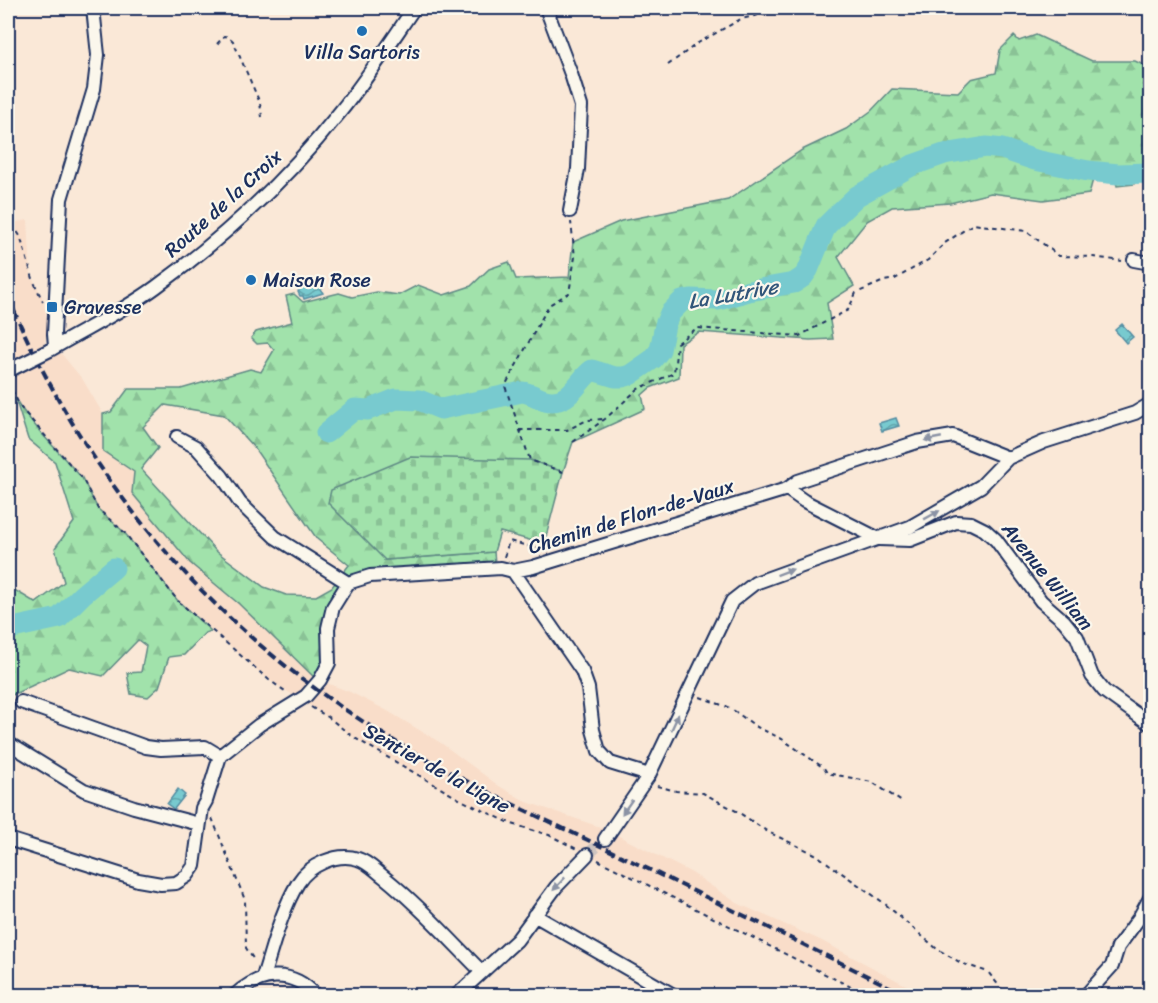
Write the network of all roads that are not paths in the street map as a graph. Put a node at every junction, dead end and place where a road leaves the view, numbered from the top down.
1 (93, 8) edge
2 (414, 8) edge
3 (546, 8) edge
4 (570, 211) road end
5 (1134, 260) road end
6 (1150, 263) edge
7 (52, 348) junction
8 (8, 377) edge
9 (1150, 404) edge
10 (177, 436) dead end
11 (1008, 458) junction
12 (787, 489) junction
13 (879, 539) junction
14 (507, 569) junction
15 (348, 583) junction
16 (21, 702) dead end
17 (1150, 724) edge
18 (8, 743) edge
19 (220, 756) junction
20 (648, 778) junction
21 (200, 824) junction
22 (605, 839) tunnel mouth
23 (8, 840) edge
24 (587, 855) tunnel mouth
25 (1150, 898) edge
26 (534, 915) junction
27 (482, 972) junction
28 (263, 977) junction
29 (234, 996) edge
30 (316, 996) edge
31 (456, 996) edge
32 (675, 996) edge
33 (1085, 996) edge

1 - 7 street
2 - 7 street, Route de la Croix
3 - 4 street
5 - 6 street
7 - 8 street, Route de la Croix, bridge
9 - 11 street
10 - 15 street
11 -> 12 street, Chemin de Flon-de-Vaux
13 -> 11 street
12 - 13 street, Avenue William
12 - 14 street, Chemin de Flon-de-Vaux
13 - 17 street, Avenue William
20 -> 13 street
14 - 15 street, Chemin de Flon-de-Vaux
14 - 20 street
15 - 19 street
16 - 19 street
18 - 21 street
19 - 21 street
20 -> 22 street
21 - 23 street
24 -> 26 street
25 - 33 street
26 - 27 street
26 - 32 street
27 - 28 street
27 - 31 street
28 - 29 street
28 - 30 street

